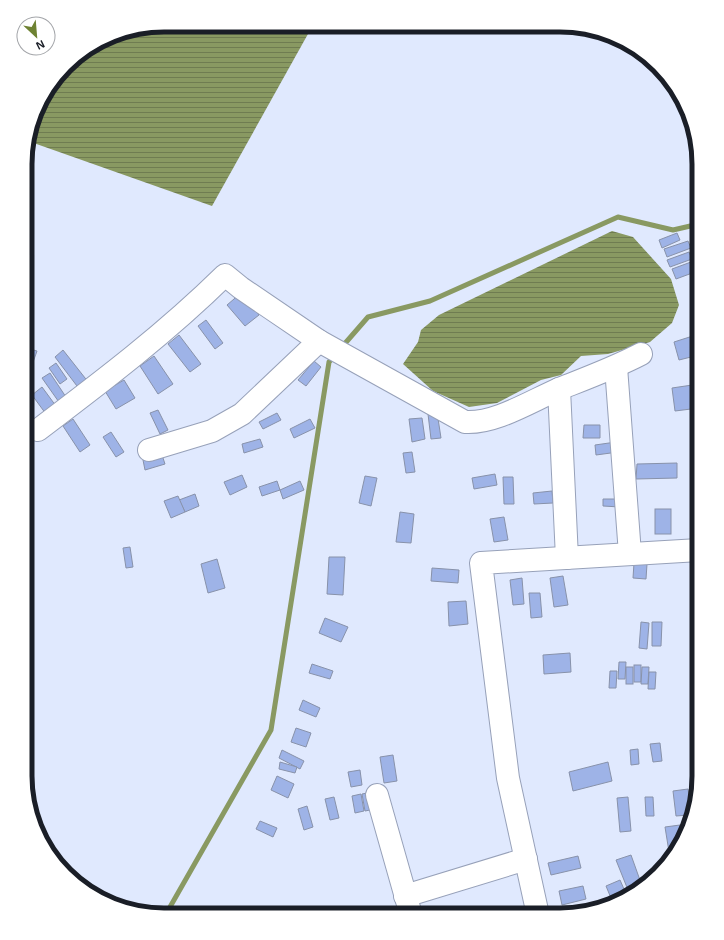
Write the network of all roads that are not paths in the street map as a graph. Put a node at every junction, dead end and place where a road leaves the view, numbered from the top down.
1 (319, 342) junction
2 (641, 354) dead end
3 (616, 367) junction
4 (559, 389) junction
5 (38, 430) dead end
6 (149, 450) dead end
7 (692, 550) edge
8 (630, 554) junction
9 (567, 558) junction
10 (377, 795) dead end
11 (526, 859) junction
12 (408, 906) edge
13 (536, 908) edge

1 - 4 street
1 - 5 street
1 - 6 street
2 - 3 street
3 - 4 street
3 - 8 street
4 - 9 street
7 - 8 street
8 - 9 street
9 - 11 street
10 - 12 street
11 - 12 street
11 - 13 street

